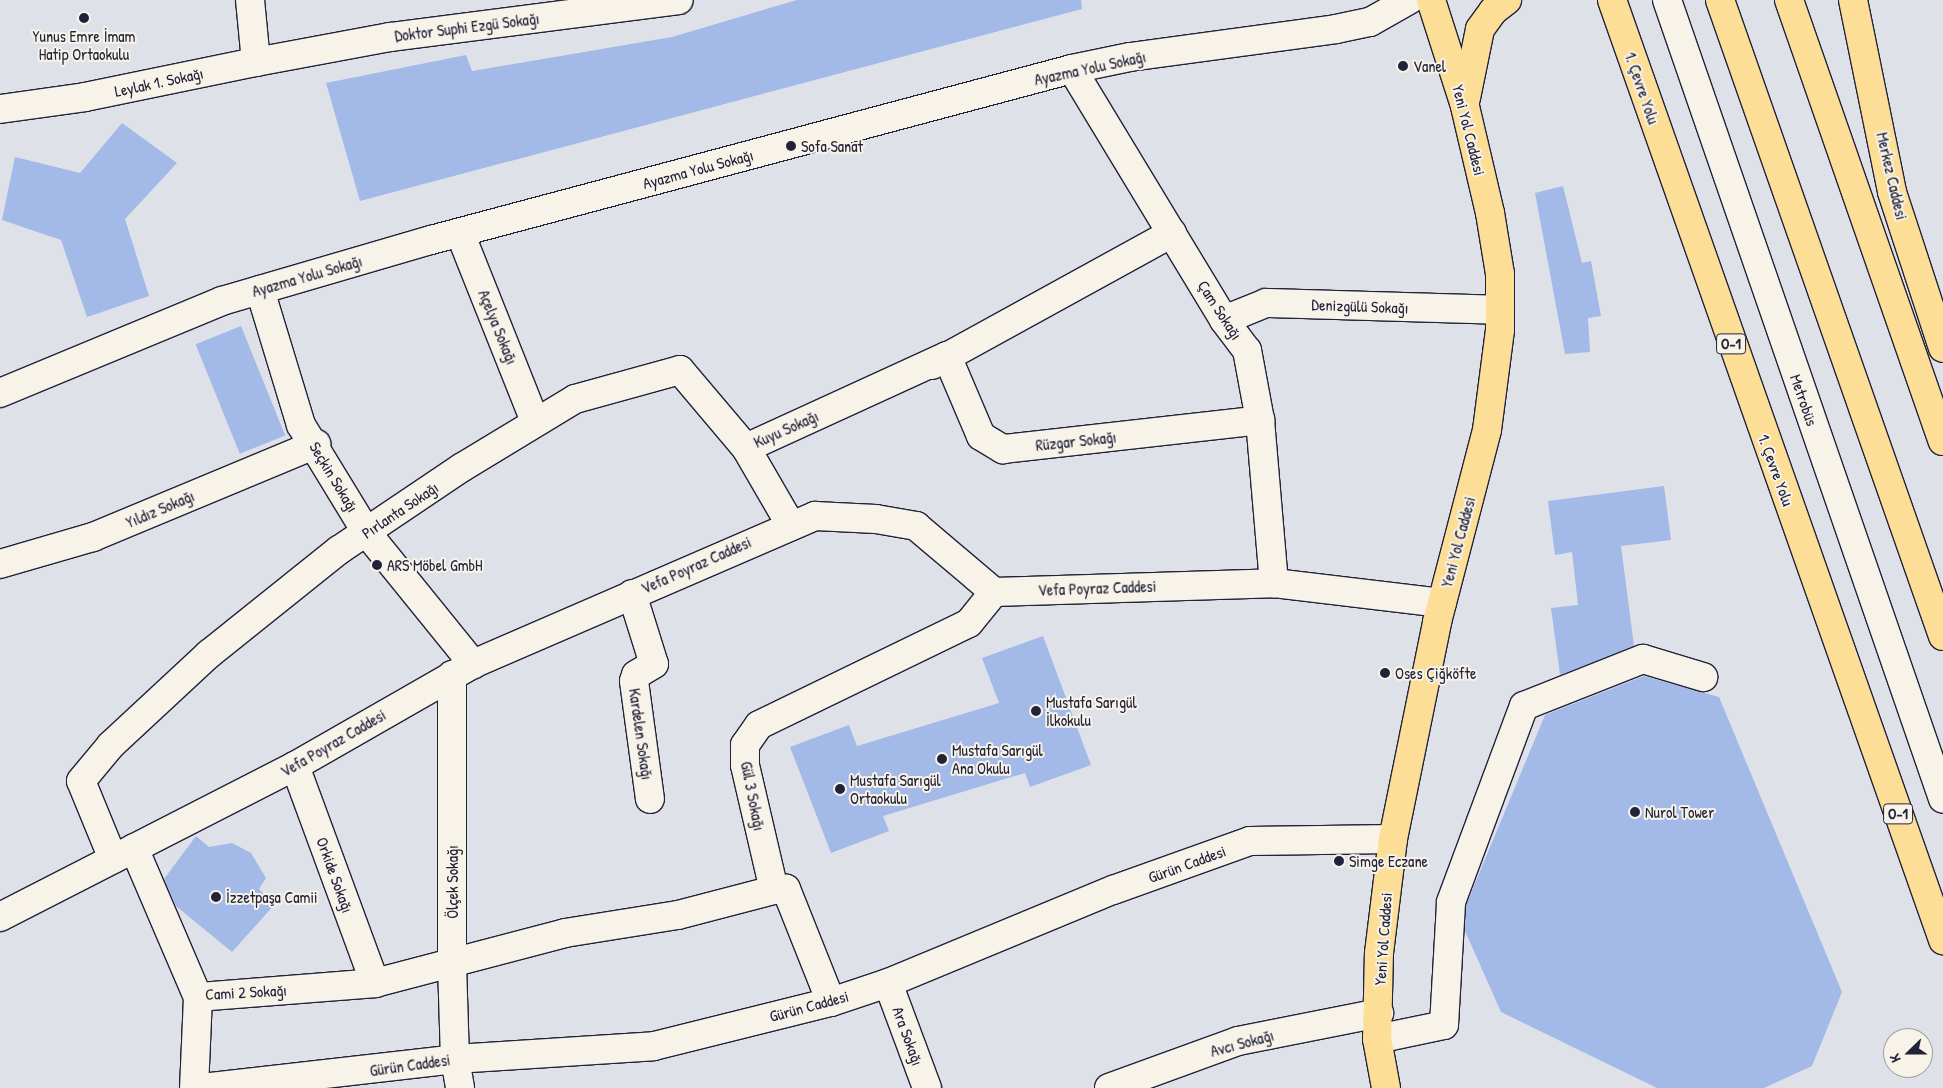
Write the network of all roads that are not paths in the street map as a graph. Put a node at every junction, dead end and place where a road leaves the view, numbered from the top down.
1 (250, 0) edge
2 (679, 0) edge
3 (1409, 0) edge
4 (1431, 0) edge
5 (1507, 0) edge
6 (1612, 0) edge
7 (1667, 0) edge
8 (1720, 0) edge
9 (1789, 0) edge
10 (1835, 0) edge
11 (1853, 0) edge
12 (1858, 32) junction
13 (256, 62) junction
14 (1072, 69) junction
15 (1465, 106) junction
16 (0, 109) edge
17 (460, 233) junction
18 (1172, 233) junction
19 (260, 290) junction
20 (1500, 310) junction
21 (1224, 320) junction
22 (1943, 348) edge
23 (948, 356) junction
24 (0, 393) edge
25 (1260, 420) junction
26 (535, 421) junction
27 (1943, 440) edge
28 (316, 444) junction
29 (746, 448) junction
30 (790, 524) junction
31 (367, 533) junction
32 (0, 564) edge
33 (1274, 583) junction
34 (994, 592) junction
35 (632, 594) junction
36 (1442, 603) junction
37 (1939, 624) edge
38 (463, 670) junction
39 (1703, 677) dead end
40 (295, 766) junction
41 (650, 798) dead end
42 (1943, 799) edge
43 (1393, 839) junction
44 (124, 853) junction
45 (774, 890) junction
46 (0, 917) edge
47 (1943, 940) edge
48 (452, 964) junction
49 (376, 983) junction
50 (888, 983) junction
51 (198, 997) junction
52 (831, 1002) junction
53 (1378, 1026) junction
54 (455, 1059) junction
55 (344, 1081) edge
56 (194, 1088) edge
57 (202, 1088) edge
58 (460, 1088) edge
59 (927, 1088) edge
60 (1108, 1088) edge
61 (1386, 1088) edge

1 - 13 street
2 - 13 street, Doktor Suphi Ezgü Sokağı
3 - 14 street, Ayazma Yolu Sokağı
4 - 15 main road, Yeni Yol Caddesi
5 - 15 main road
6 - 47 main road, 1. Çevre Yolu / O-1
7 - 42 street, Metrobüs
8 - 37 main road
9 - 27 main road
10 - 12 main road
11 - 12 main road, Merkez Caddesi
12 - 22 main road, Merkez Caddesi
13 - 16 street, Leylak 1. Sokağı
14 - 17 street, Ayazma Yolu Sokağı
14 - 18 street, Çam Sokağı
15 - 20 main road, Yeni Yol Caddesi
17 - 19 street, Ayazma Yolu Sokağı
17 - 26 street, Açelya Sokağı
18 - 21 street, Çam Sokağı
18 - 23 street, Kuyu Sokağı
19 - 24 street, Ayazma Yolu Sokağı
19 - 28 street, Seçkin Sokağı
20 - 21 street, Denizgülü Sokağı
20 - 36 main road, Yeni Yol Caddesi
21 - 25 street, Çam Sokağı
23 - 25 street, Rüzgar Sokağı
23 - 29 street, Kuyu Sokağı
25 - 33 street, Çam Sokağı
26 - 29 street, Pırlanta Sokağı
26 - 31 street, Pırlanta Sokağı
28 - 31 street, Seçkin Sokağı
28 - 32 street, Yıldız Sokağı
29 - 30 street, Pırlanta Sokağı
30 - 34 street, Vefa Poyraz Caddesi
30 - 35 street, Vefa Poyraz Caddesi
31 - 38 street, Seçkin Sokağı
31 - 44 street, Pırlanta Sokağı
33 - 34 street, Vefa Poyraz Caddesi
33 - 36 street, Vefa Poyraz Caddesi
34 - 45 street, Gül 3 Sokağı
35 - 38 street, Vefa Poyraz Caddesi
35 - 41 street, Kardelen Sokağı
36 - 43 main road, Yeni Yol Caddesi
38 - 40 street, Vefa Poyraz Caddesi
38 - 48 street, Ölçek Sokağı
39 - 53 street, Avcı Sokağı
40 - 44 street, Vefa Poyraz Caddesi
40 - 49 street, Orkide Sokağı
43 - 50 street, Gürün Caddesi
43 - 53 main road, Yeni Yol Caddesi
44 - 46 street, Vefa Poyraz Caddesi
44 - 51 street, Cami 2 Sokağı
45 - 48 street, Cami 2 Sokağı
45 - 52 street
48 - 49 street, Cami 2 Sokağı
48 - 54 street, Ölçek Sokağı
49 - 51 street, Cami 2 Sokağı
50 - 52 street, Gürün Caddesi
50 - 59 street, Ara Sokağı
51 - 56 street
52 - 54 street, Gürün Caddesi
53 - 60 street, Avcı Sokağı
53 - 61 main road, Yeni Yol Caddesi
54 - 55 street, Gürün Caddesi
54 - 58 street, Ölçek Sokağı
55 - 57 street, Gürün Caddesi

